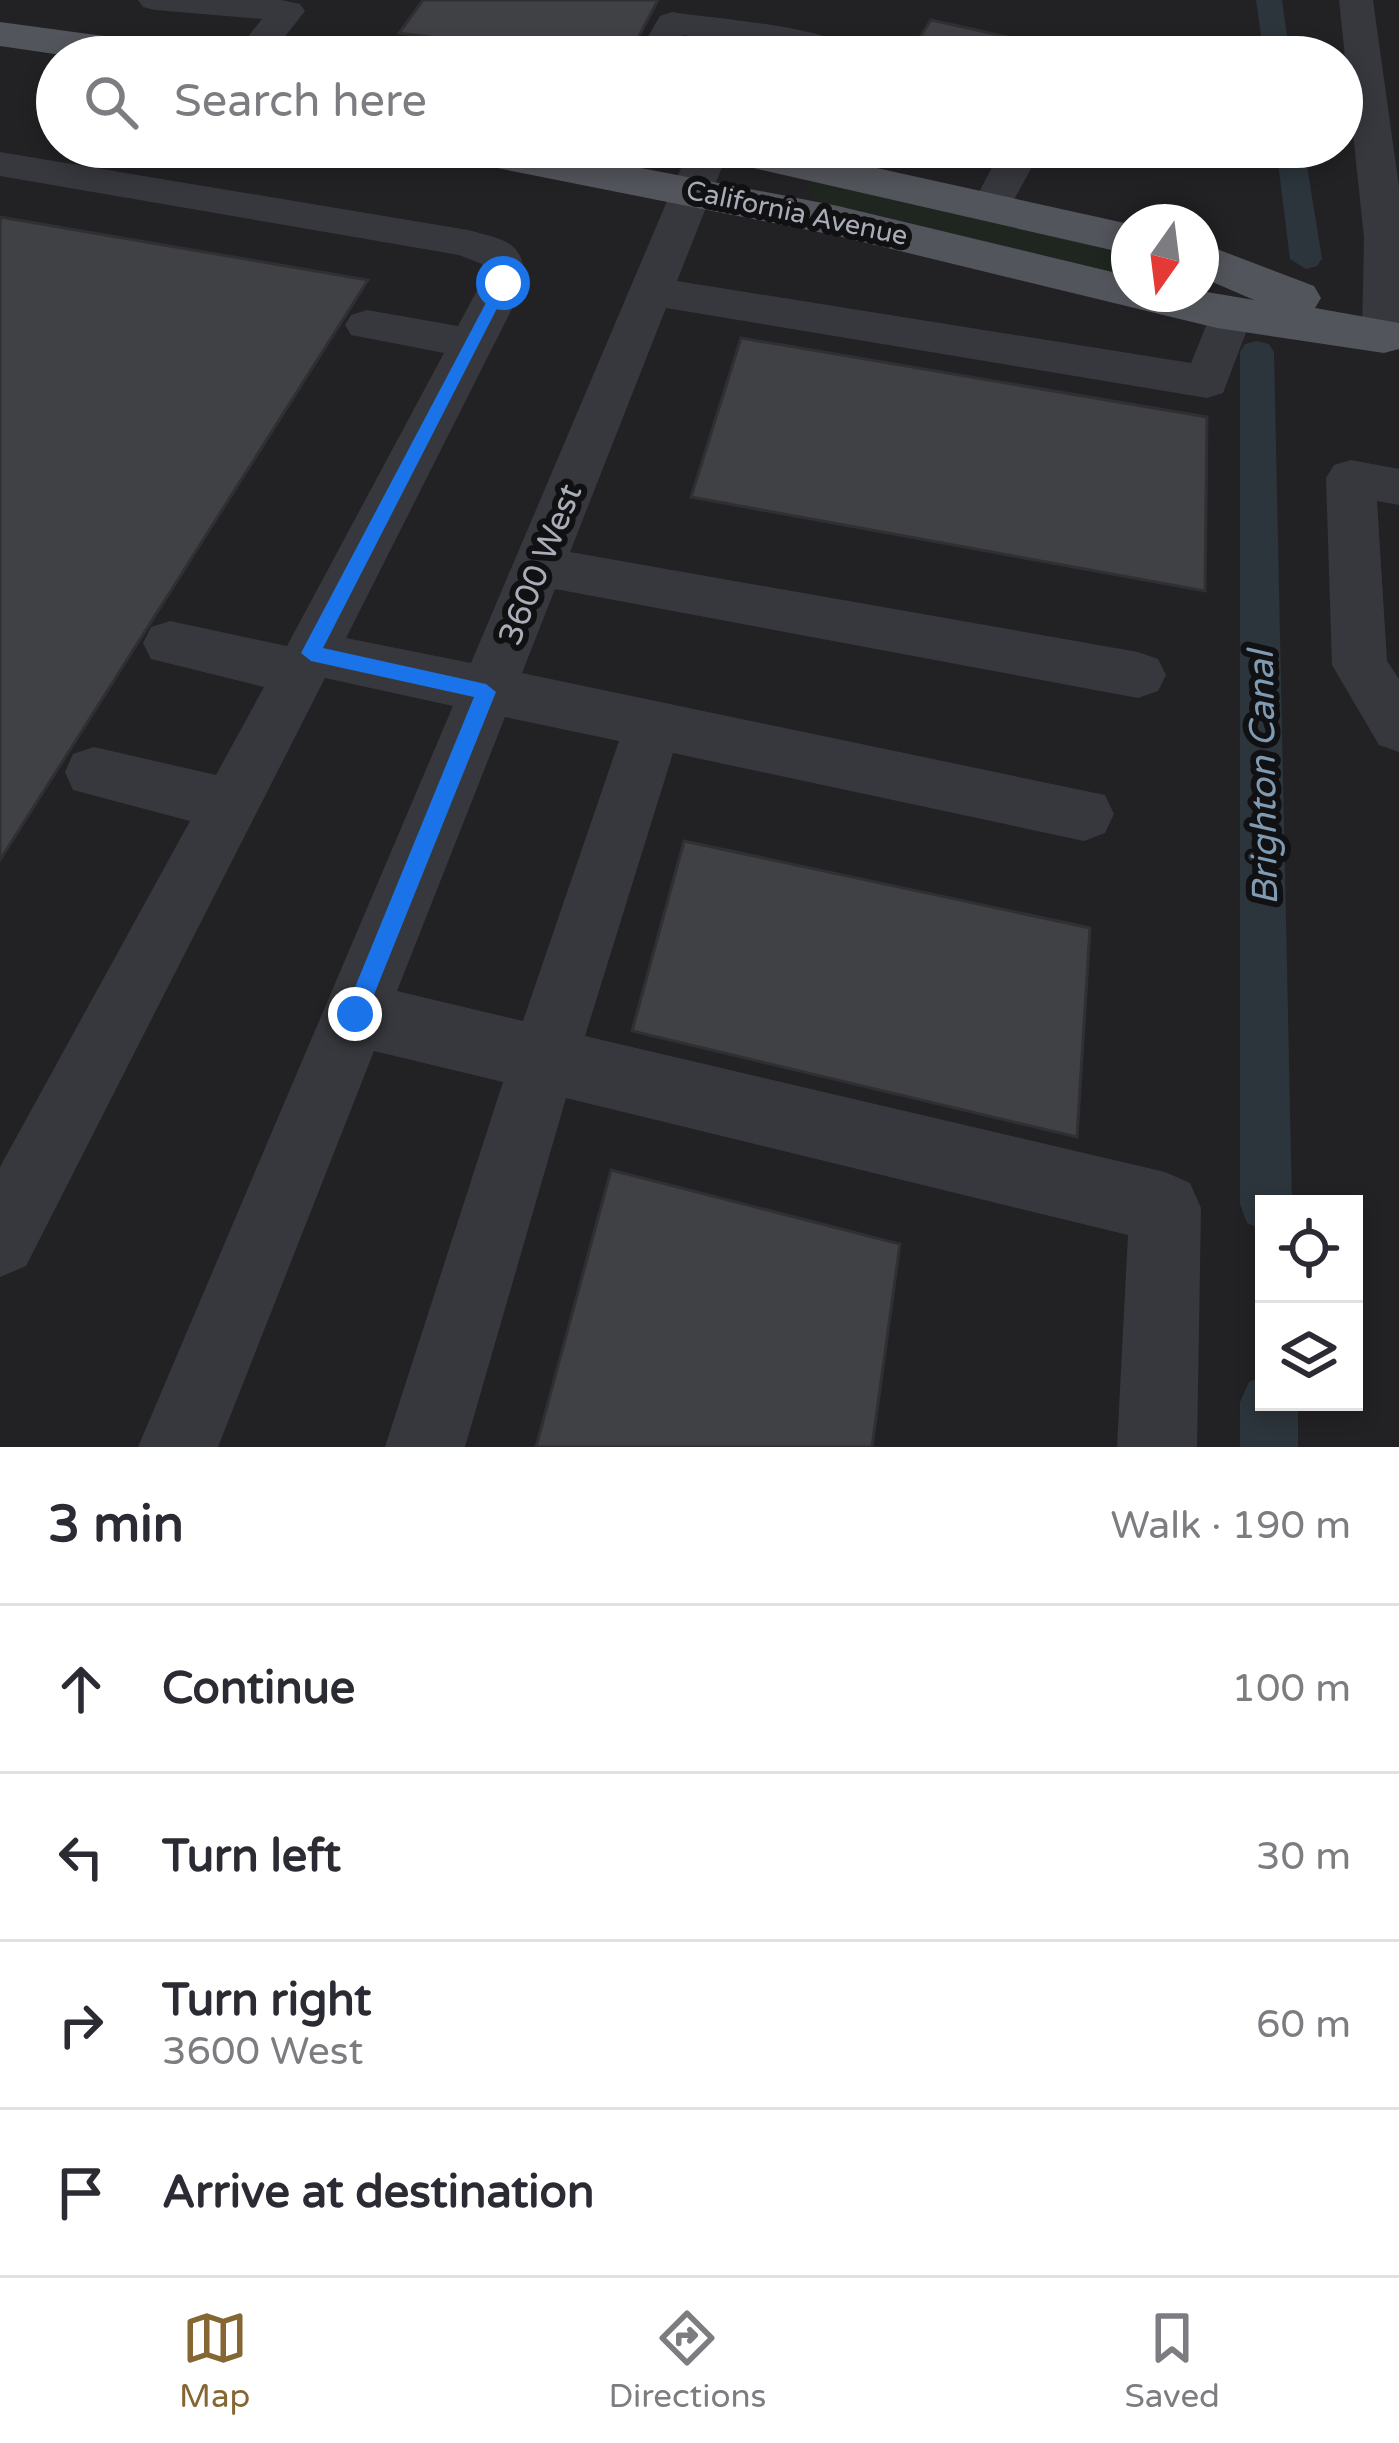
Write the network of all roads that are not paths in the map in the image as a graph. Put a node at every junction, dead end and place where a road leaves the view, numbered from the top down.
1 (155, 0) edge
2 (773, 0) edge
3 (1356, 0) edge
4 (293, 6) edge
5 (677, 11) edge
6 (0, 34) edge
7 (268, 36) edge
8 (730, 36) edge
9 (758, 36) edge
10 (1361, 36) edge
11 (36, 39) edge
12 (1363, 46) edge
13 (0, 164) edge
14 (158, 168) edge
15 (704, 168) edge
16 (730, 168) edge
17 (752, 168) edge
18 (1012, 168) edge
19 (142, 188) junction
20 (992, 205) junction
21 (1111, 235) edge
22 (1392, 239) edge
23 (1219, 266) edge
24 (1111, 286) edge
25 (650, 291) junction
26 (1219, 311) edge
27 (1231, 314) junction
28 (367, 325) dead end
29 (1392, 338) edge
30 (471, 343) junction
31 (1399, 487) edge
32 (538, 566) junction
33 (170, 643) dead end
34 (306, 663) junction
35 (1138, 675) dead end
36 (486, 692) junction
37 (1399, 724) edge
38 (653, 726) junction
39 (94, 772) dead end
40 (231, 805) junction
41 (1084, 814) dead end
42 (355, 1014) junction
43 (544, 1059) junction
44 (0, 1240) edge
45 (178, 1447) edge
46 (425, 1447) edge
47 (1157, 1447) edge

1 - 4 street
2 - 9 street
3 - 10 street
4 - 7 street
5 - 8 street
6 - 11 main road
12 - 22 street
13 - 19 street
14 - 19 street
15 - 25 street, 3600 West
16 - 24 main road, California Avenue
17 - 20 main road, California Avenue
18 - 20 street
19 - 30 street
20 - 21 main road, California Avenue
22 - 29 street
23 - 29 main road
25 - 27 street
25 - 32 street, 3600 West
26 - 27 main road, California Avenue
27 - 29 main road, California Avenue
28 - 30 street
30 - 34 street
31 - 37 street
32 - 35 street
32 - 36 street, 3600 West
33 - 34 street
34 - 36 street
34 - 40 street
36 - 38 street
36 - 42 street, 3600 West
38 - 41 street
38 - 43 street
39 - 40 street
40 - 44 street
42 - 43 street
42 - 45 street, 3600 West
43 - 46 street
43 - 47 street

